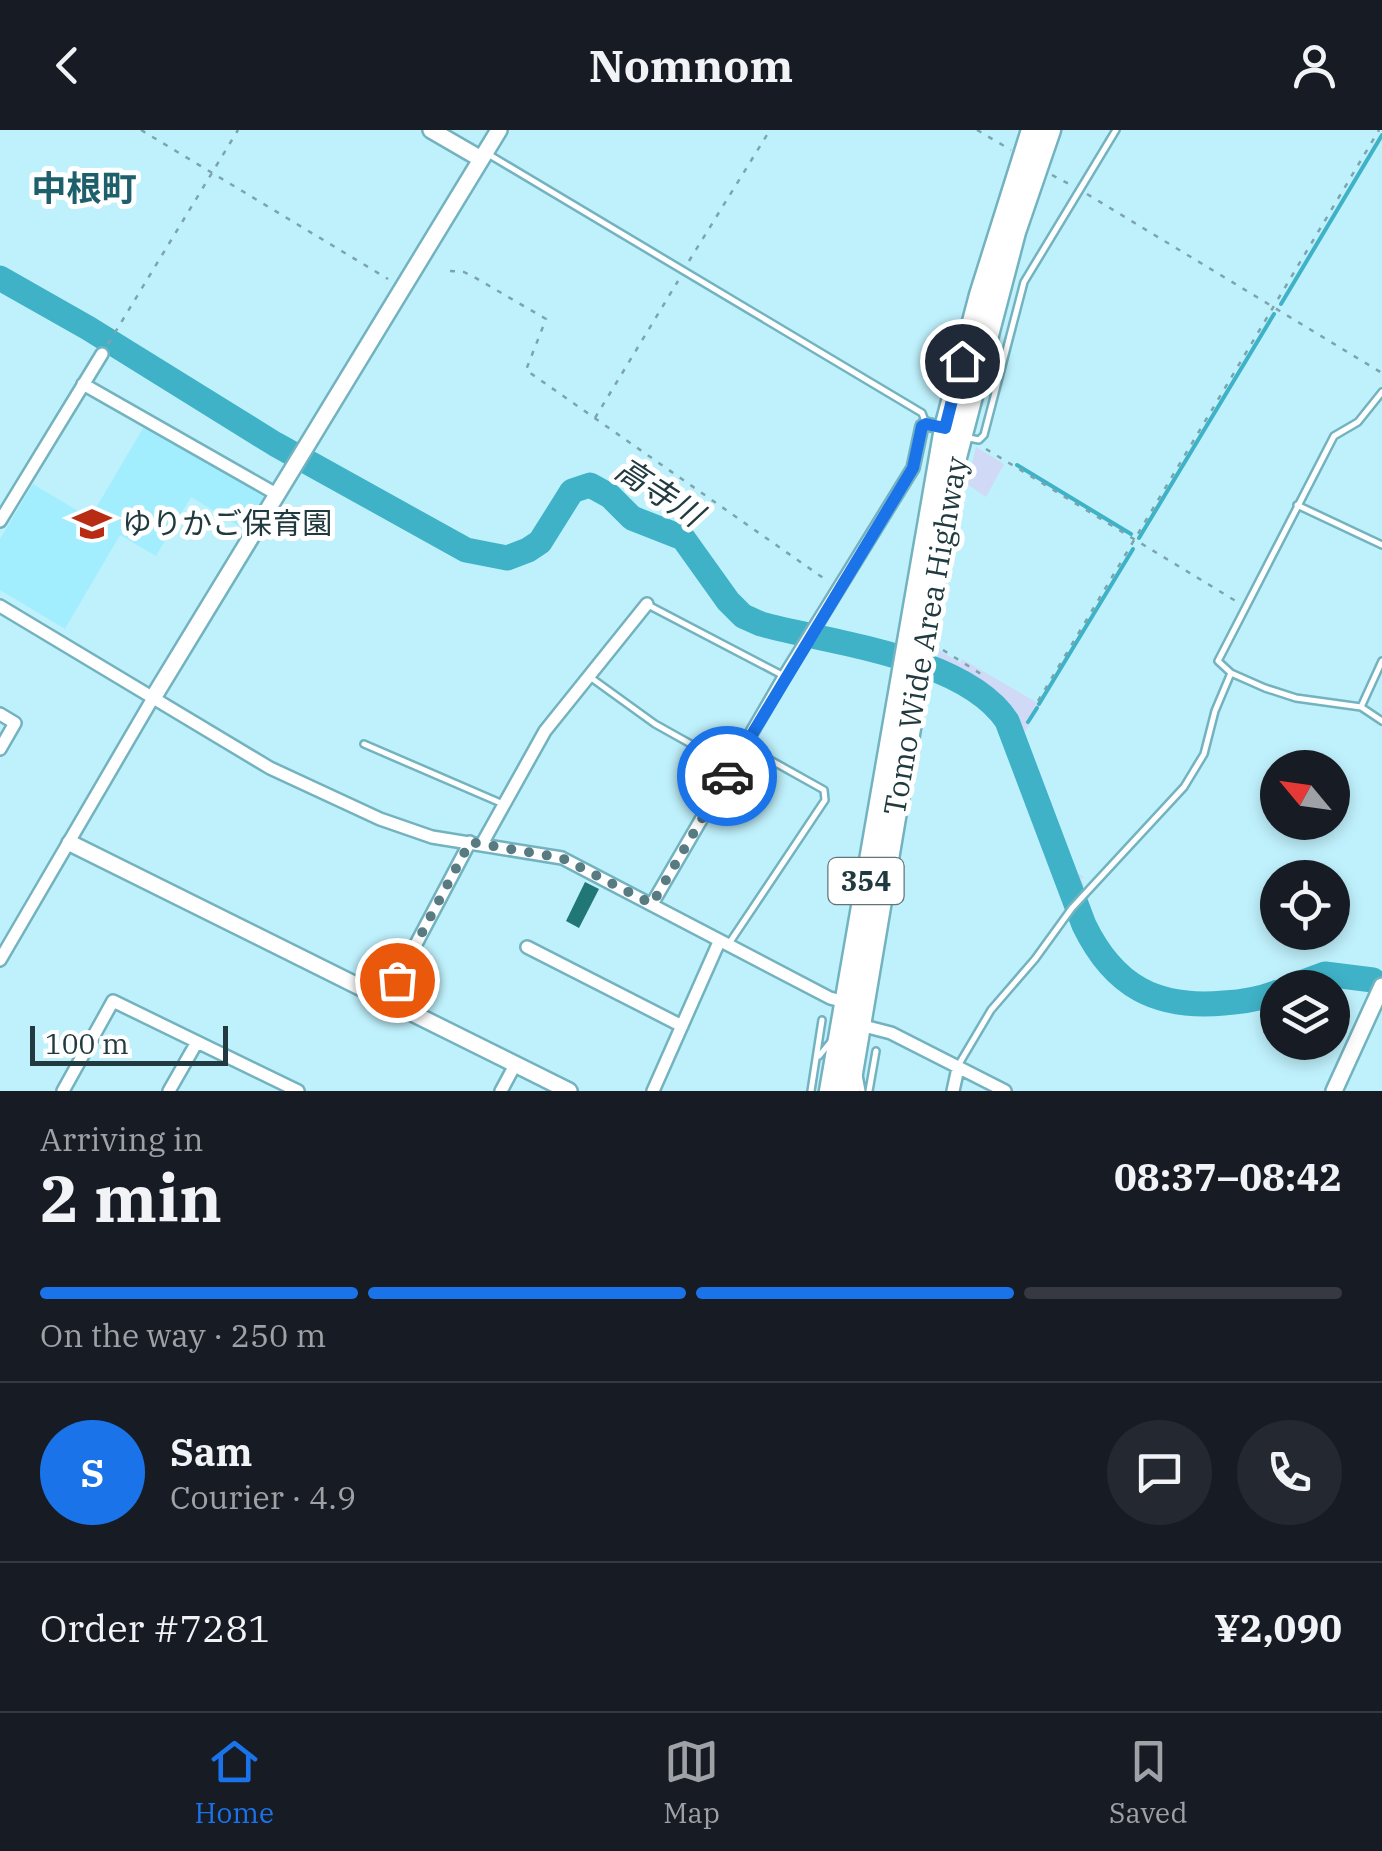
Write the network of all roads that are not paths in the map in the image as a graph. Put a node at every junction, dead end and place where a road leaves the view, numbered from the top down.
1 (431, 130) edge
2 (498, 130) edge
3 (1032, 130) edge
4 (1050, 130) edge
5 (1116, 130) edge
6 (483, 156) junction
7 (102, 354) road end
8 (84, 384) junction
9 (1382, 392) edge
10 (953, 432) junction
11 (278, 494) junction
12 (1297, 505) junction
13 (0, 521) edge
14 (1382, 544) edge
15 (647, 604) joint
16 (0, 606) edge
17 (1382, 662) edge
18 (909, 673) junction
19 (1230, 674) junction
20 (587, 676) junction
21 (784, 676) junction
22 (153, 698) junction
23 (1361, 707) junction
24 (0, 714) edge
25 (1382, 721) edge
26 (364, 744) dead end
27 (744, 745) junction
28 (0, 749) edge
29 (732, 767) junction
30 (503, 804) junction
31 (70, 843) junction
32 (476, 843) junction
33 (652, 904) junction
34 (723, 944) junction
35 (527, 947) dead end
36 (0, 960) edge
37 (1382, 986) edge
38 (845, 1002) junction
39 (397, 1006) junction
40 (822, 1020) dead end
41 (860, 1025) junction
42 (682, 1026) junction
43 (840, 1033) junction
44 (197, 1042) junction
45 (876, 1051) dead end
46 (816, 1058) junction
47 (854, 1064) junction
48 (516, 1066) junction
49 (958, 1068) junction
50 (281, 1087) edge
51 (63, 1091) edge
52 (168, 1091) edge
53 (298, 1091) edge
54 (501, 1091) edge
55 (569, 1091) edge
56 (652, 1091) edge
57 (811, 1091) edge
58 (830, 1091) edge
59 (849, 1091) edge
60 (865, 1091) edge
61 (953, 1091) edge
62 (1005, 1091) edge
63 (1334, 1091) edge

1 - 6 street
2 - 6 street
3 - 10 highway, Tomo Wide Area Highway / 354
4 - 10 highway, Tomo Wide Area Highway / 354
5 - 10 lane
6 - 10 lane
6 - 11 street
7 - 8 street
8 - 11 street
8 - 13 street
9 - 12 lane
10 - 18 highway, Tomo Wide Area Highway / 354
10 - 21 street
11 - 22 street
12 - 14 lane
12 - 19 lane
15 - 20 street
15 - 21 lane
16 - 22 street
17 - 23 lane
18 - 38 highway, Tomo Wide Area Highway / 354
18 - 41 highway, Tomo Wide Area Highway / 354
19 - 23 lane
19 - 49 lane
20 - 29 lane
20 - 30 street
21 - 27 street
22 - 31 street
22 - 32 street
23 - 25 lane
24 - 28 street
26 - 30 lane
27 - 29 street
27 - 34 lane
29 - 33 street
30 - 32 street
31 - 36 street
31 - 39 street
32 - 33 street
32 - 39 street
33 - 34 street
34 - 38 street
34 - 42 street
35 - 42 street
37 - 63 street
38 - 43 highway, Tomo Wide Area Highway / 354
39 - 48 street
40 - 46 lane
41 - 47 highway, Tomo Wide Area Highway / 354
41 - 49 street
42 - 56 street
43 - 46 lane
43 - 58 highway, Tomo Wide Area Highway / 354
44 - 50 street
44 - 51 street
44 - 52 street
45 - 60 lane
46 - 57 lane
47 - 59 highway, Tomo Wide Area Highway / 354
47 - 60 lane
48 - 54 street
48 - 55 street
49 - 61 street
49 - 62 street
50 - 53 street

